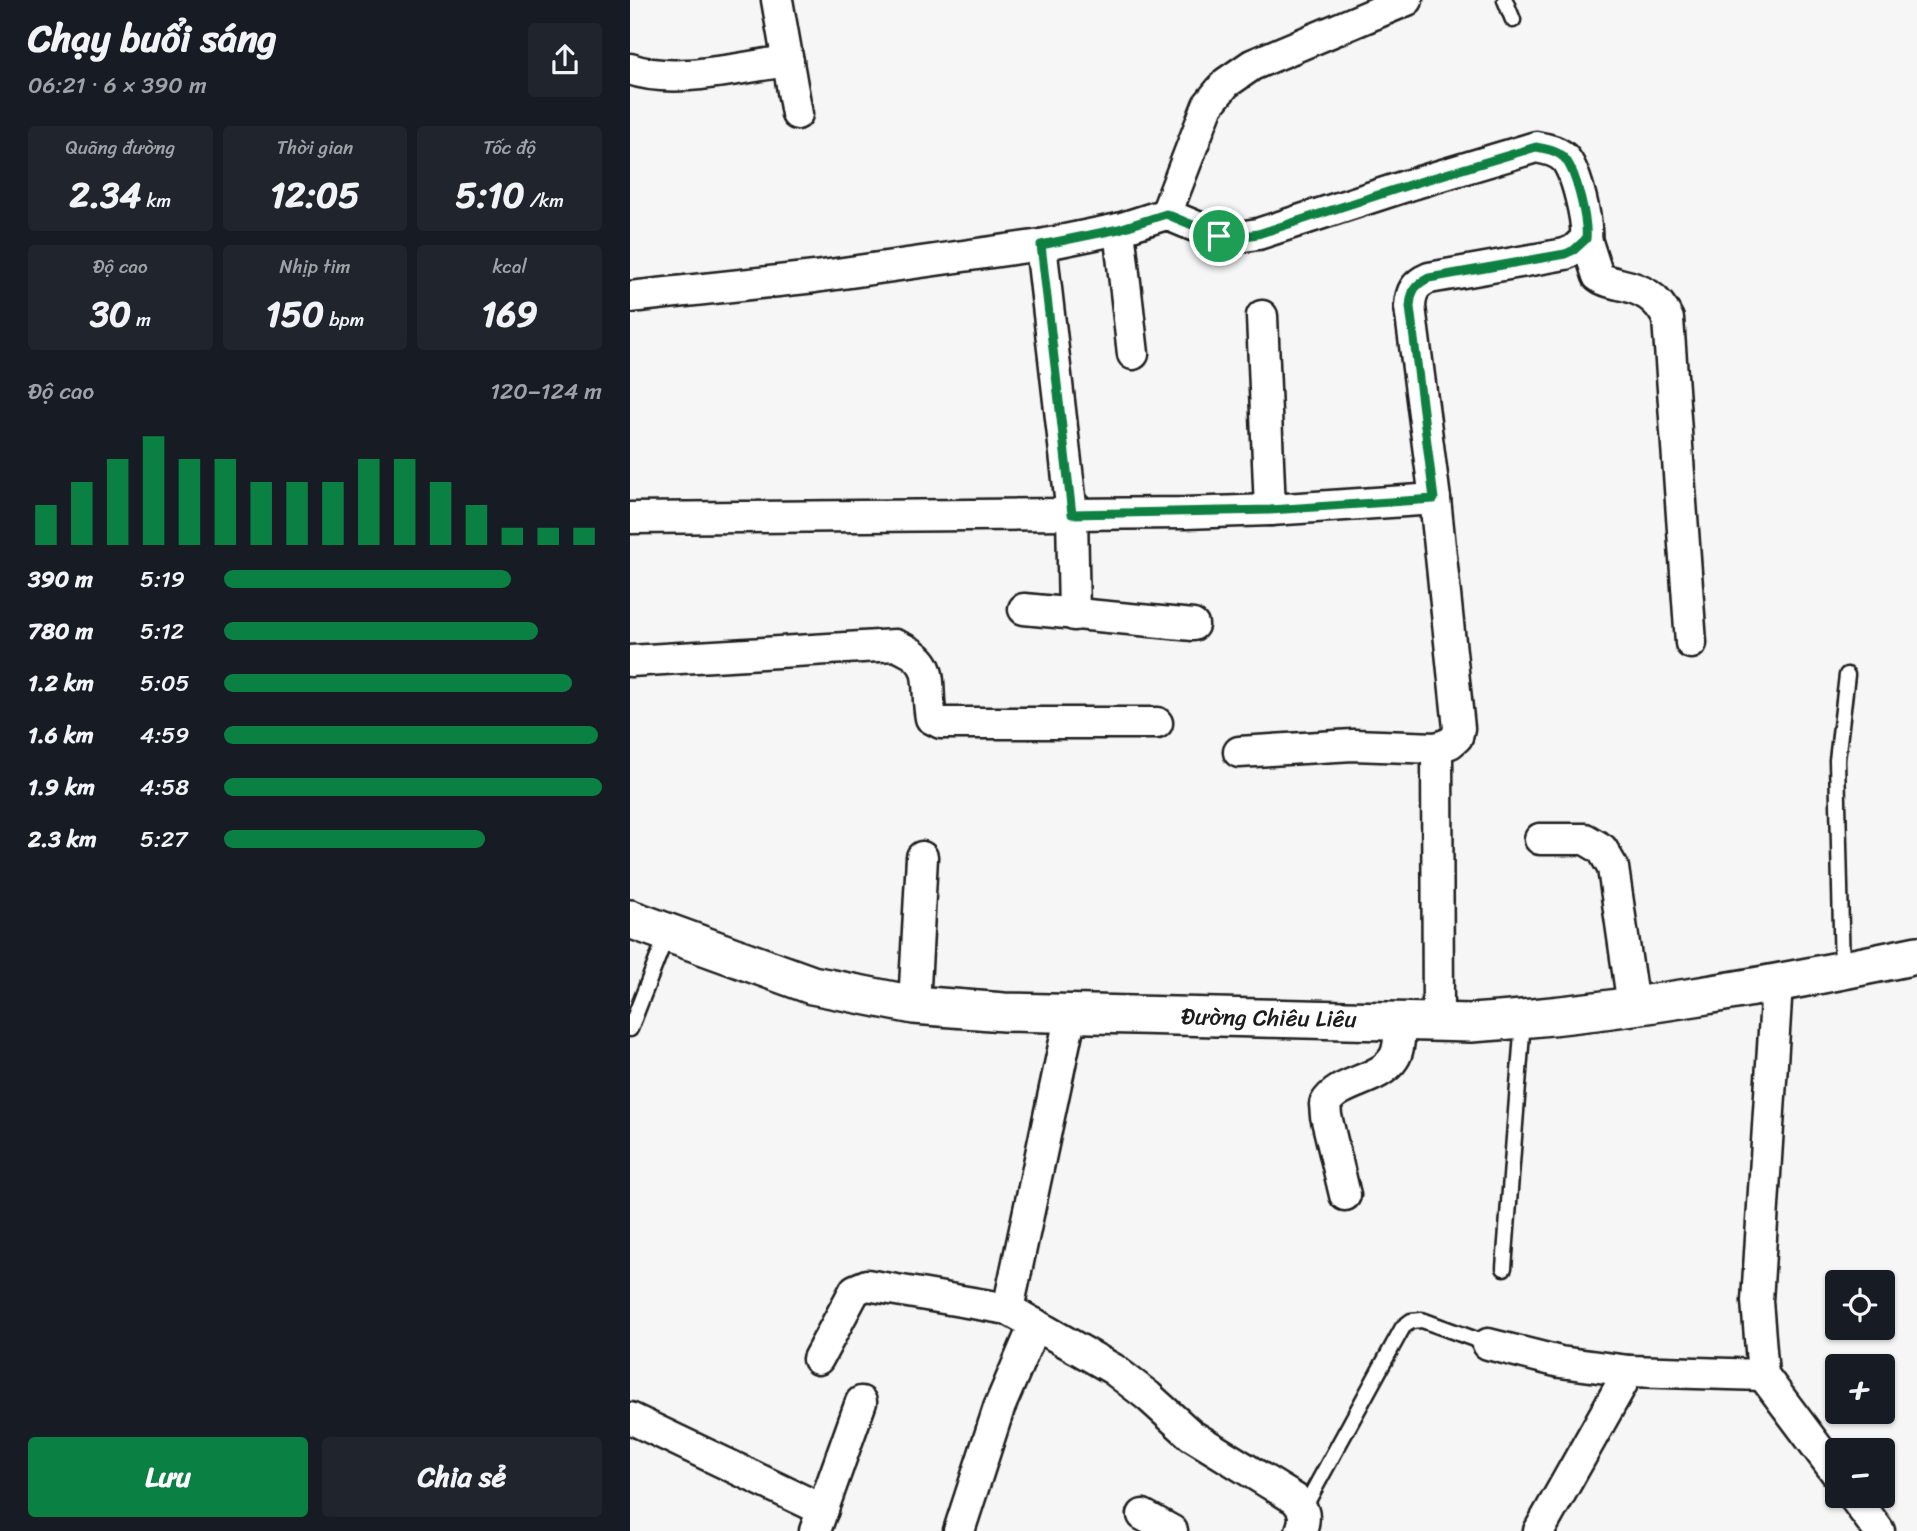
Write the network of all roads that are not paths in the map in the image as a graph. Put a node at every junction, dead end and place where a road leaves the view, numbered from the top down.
1 (777, 0) edge
2 (1407, 0) edge
3 (1504, 0) edge
4 (1513, 20) dead end
5 (788, 61) junction
6 (630, 69) edge
7 (797, 114) dead end
8 (1166, 214) junction
9 (1119, 229) junction
10 (1586, 239) junction
11 (1041, 245) junction
12 (630, 297) edge
13 (1262, 316) dead end
14 (1133, 354) dead end
15 (1434, 499) junction
16 (1270, 510) junction
17 (1072, 514) junction
18 (630, 518) edge
19 (1024, 609) dead end
20 (1074, 615) junction
21 (1193, 625) dead end
22 (1691, 643) dead end
23 (630, 661) edge
24 (1847, 675) dead end
25 (1157, 723) dead end
26 (1437, 748) junction
27 (1239, 752) dead end
28 (1540, 839) dead end
29 (922, 857) dead end
30 (630, 919) edge
31 (667, 933) junction
32 (1917, 955) edge
33 (1842, 971) junction
34 (1777, 984) junction
35 (915, 1004) junction
36 (1633, 1006) junction
37 (1071, 1013) junction
38 (1401, 1020) junction
39 (1522, 1020) junction
40 (1438, 1022) junction
41 (630, 1028) edge
42 (1345, 1195) dead end
43 (1504, 1268) dead end
44 (1008, 1309) junction
45 (1035, 1324) junction
46 (1488, 1343) joint
47 (818, 1359) dead end
48 (1629, 1371) junction
49 (1763, 1375) junction
50 (861, 1402) dead end
51 (630, 1418) edge
52 (1825, 1458) edge
53 (1862, 1508) edge
54 (1143, 1515) dead end
55 (1303, 1520) edge
56 (819, 1521) edge
57 (959, 1531) edge
58 (1172, 1531) edge
59 (1539, 1531) edge
60 (1879, 1531) edge

1 - 5 street
2 - 8 street
3 - 4 lane
5 - 6 street
5 - 7 street
8 - 9 street
8 - 10 street
9 - 11 street
9 - 14 street
10 - 15 street
10 - 22 street
11 - 12 street
11 - 17 street
13 - 16 street
15 - 16 street
15 - 26 street
16 - 17 street
17 - 18 street
17 - 20 street
19 - 20 street
20 - 21 street
23 - 25 street
24 - 33 lane
26 - 27 street
26 - 40 street
28 - 36 street
29 - 35 street
30 - 31 street, Đường Chiêu Liêu
31 - 35 street, Đường Chiêu Liêu
31 - 41 lane
32 - 33 street, Đường Chiêu Liêu
33 - 34 street, Đường Chiêu Liêu
34 - 36 street, Đường Chiêu Liêu
34 - 49 street
35 - 37 street, Đường Chiêu Liêu
36 - 39 street, Đường Chiêu Liêu
37 - 38 street, Đường Chiêu Liêu
37 - 44 street
38 - 40 street, Đường Chiêu Liêu
38 - 42 street
39 - 40 street, Đường Chiêu Liêu
39 - 43 lane
44 - 45 street
44 - 47 street
45 - 55 street
45 - 57 street
46 - 48 street
46 - 55 lane
48 - 49 street
48 - 59 street
49 - 52 street
50 - 56 street
51 - 56 street
53 - 60 street
54 - 58 street

